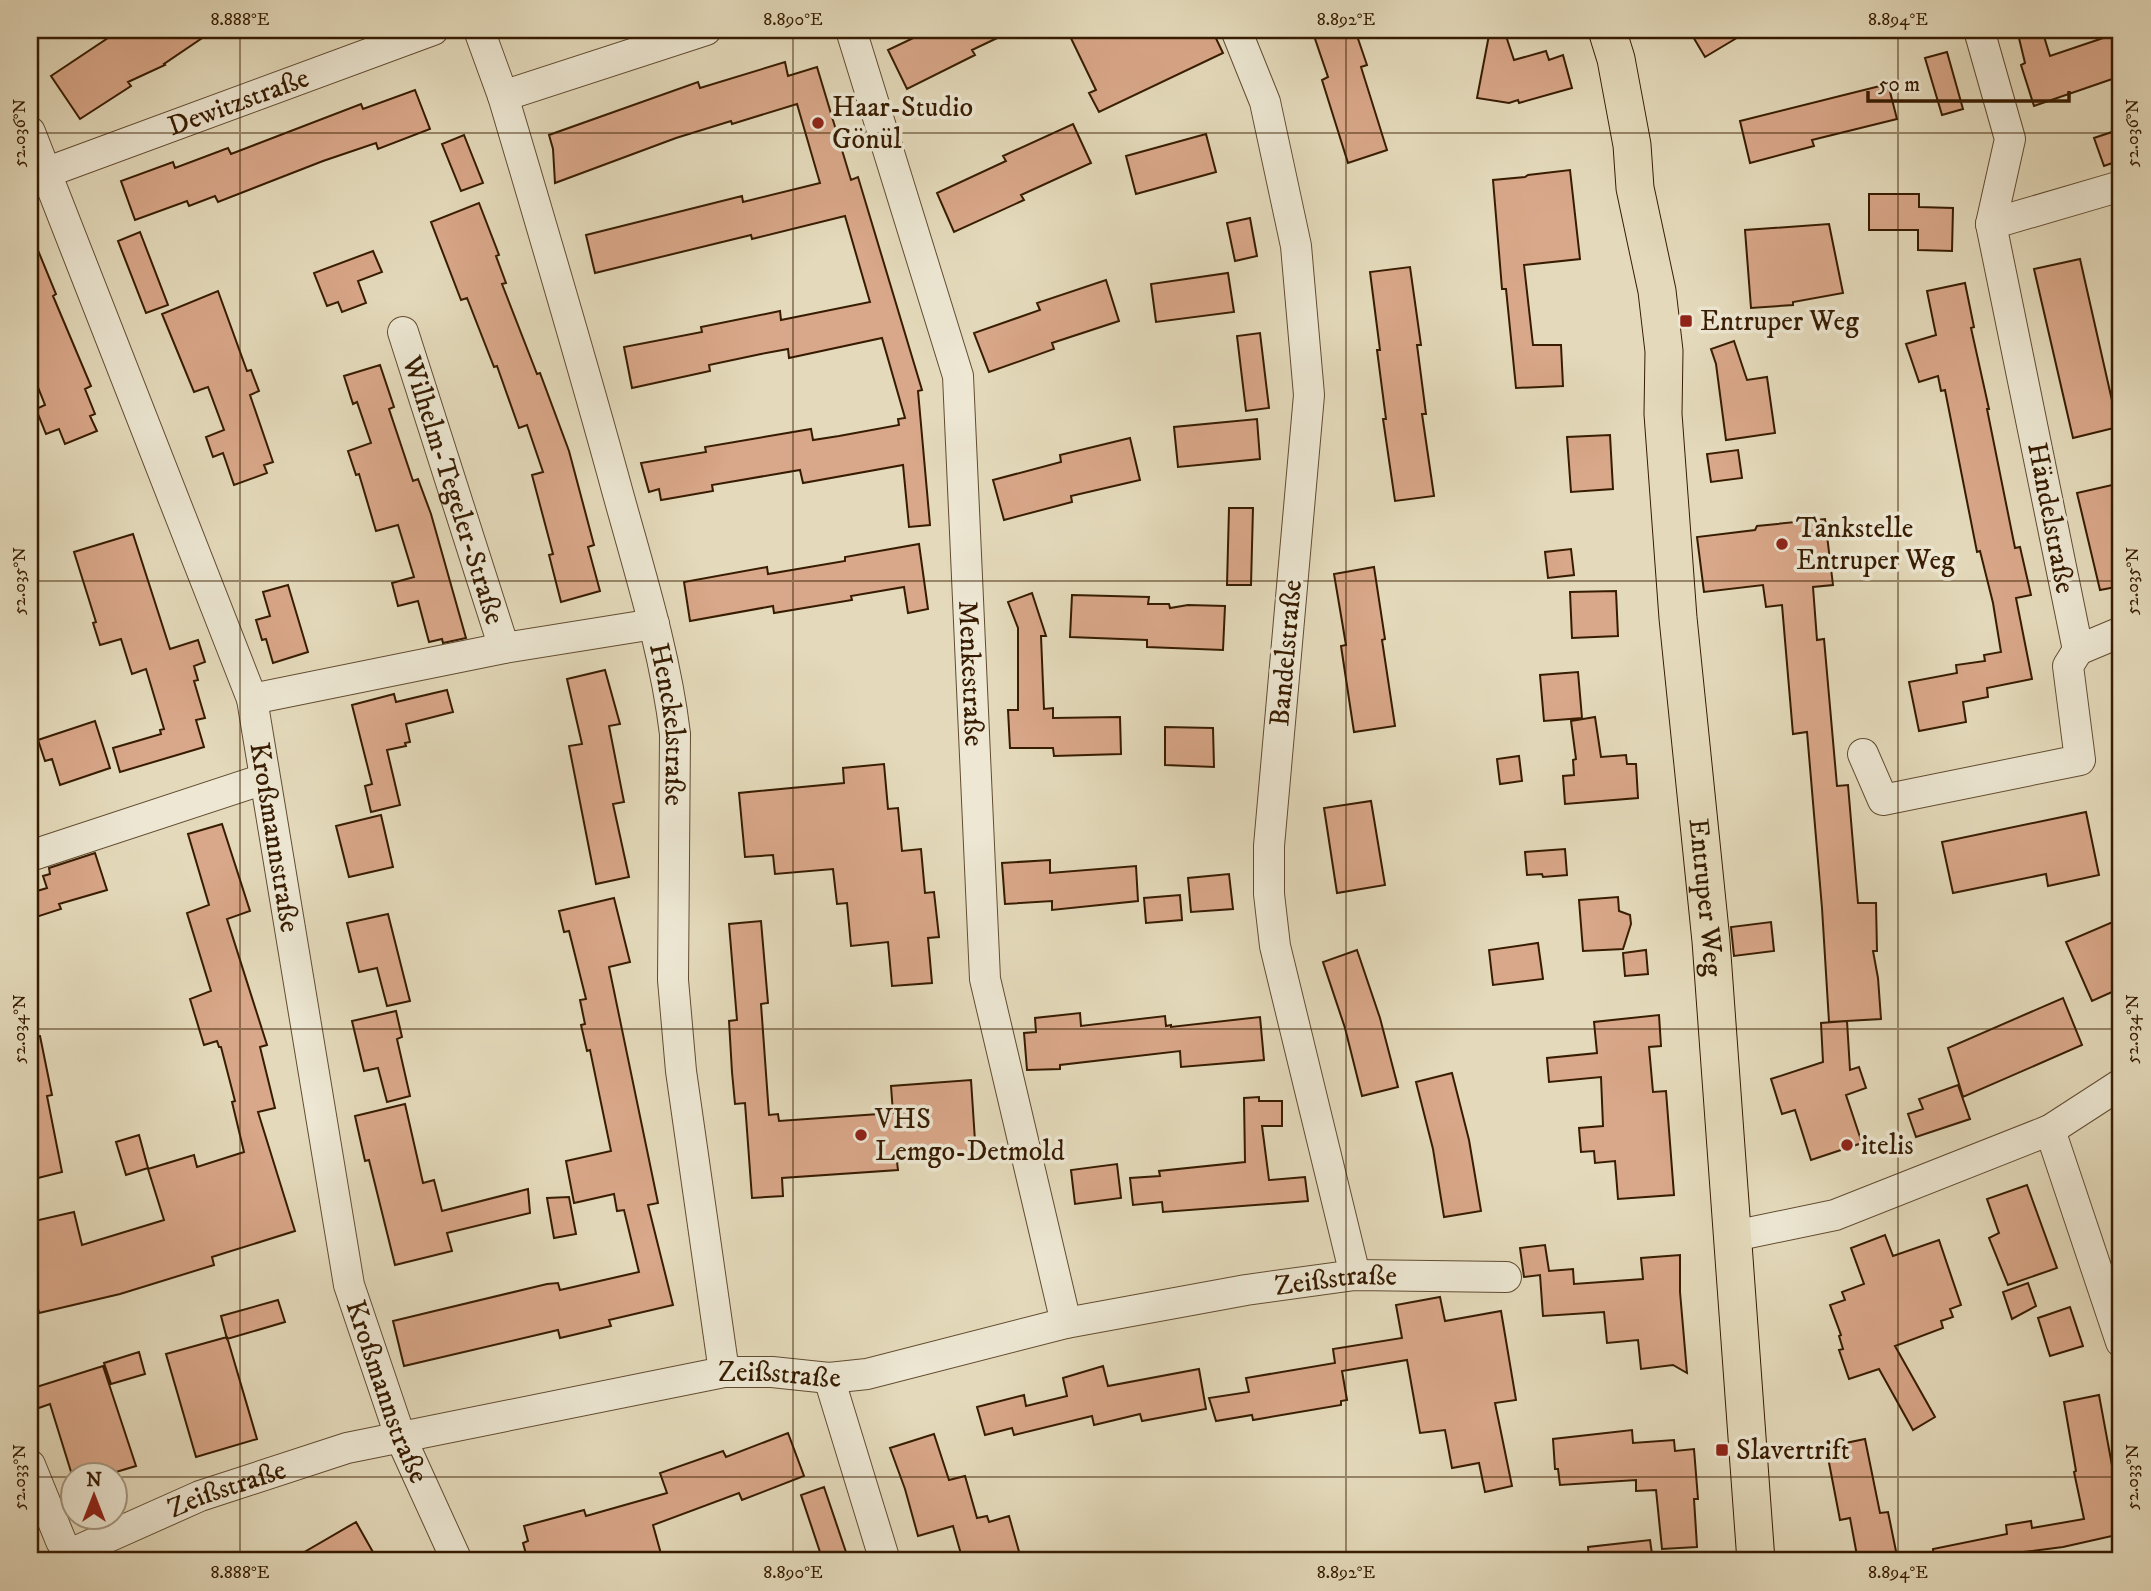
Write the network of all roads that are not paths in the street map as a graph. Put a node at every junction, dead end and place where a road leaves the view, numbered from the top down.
1 (433, 30) edge
2 (480, 30) edge
3 (706, 30) edge
4 (851, 30) edge
5 (1236, 30) edge
6 (1607, 30) edge
7 (1979, 30) edge
8 (503, 96) junction
9 (30, 132) edge
10 (46, 173) junction
11 (2121, 186) edge
12 (1991, 223) junction
13 (403, 332) dead end
14 (654, 624) junction
15 (2121, 632) edge
16 (504, 648) junction
17 (2078, 650) junction
18 (252, 699) junction
19 (1863, 754) dead end
20 (264, 779) junction
21 (30, 856) edge
22 (2121, 1084) edge
23 (2050, 1130) junction
24 (1734, 1236) junction
25 (1355, 1275) junction
26 (1506, 1277) dead end
27 (1066, 1323) junction
28 (2121, 1342) edge
29 (724, 1372) junction
30 (829, 1378) junction
31 (400, 1436) junction
32 (30, 1465) edge
33 (71, 1557) edge
34 (457, 1561) edge
35 (886, 1561) edge
36 (1756, 1561) edge

1 - 10 street, Dewitzstraße
2 - 8 street
3 - 8 street
4 - 27 street, Menkestraße
5 - 25 street, Bandelstraße
6 - 24 main road, Entruper Weg
7 - 12 street, Händelstraße
8 - 14 street, Henckelstraße
9 - 10 street, Kroßmannstraße
10 - 18 street, Kroßmannstraße
11 - 12 street
12 - 17 street, Händelstraße
13 - 16 street, Wilhelm-Tegeler-Straße
14 - 16 street, Wilhelm-Tegeler-Straße
14 - 29 street, Henckelstraße
15 - 17 street
16 - 18 street, Wilhelm-Tegeler-Straße
17 - 19 street, Händelstraße
18 - 20 street, Kroßmannstraße
20 - 21 street
20 - 31 street, Kroßmannstraße
22 - 23 street
23 - 24 street
23 - 28 street
24 - 36 main road, Entruper Weg
25 - 26 street, Zeißstraße
25 - 27 street, Zeißstraße
27 - 30 street, Zeißstraße
29 - 30 street, Zeißstraße
29 - 31 street, Zeißstraße
30 - 35 street
31 - 33 street, Zeißstraße
31 - 34 street, Kroßmannstraße
32 - 33 street

